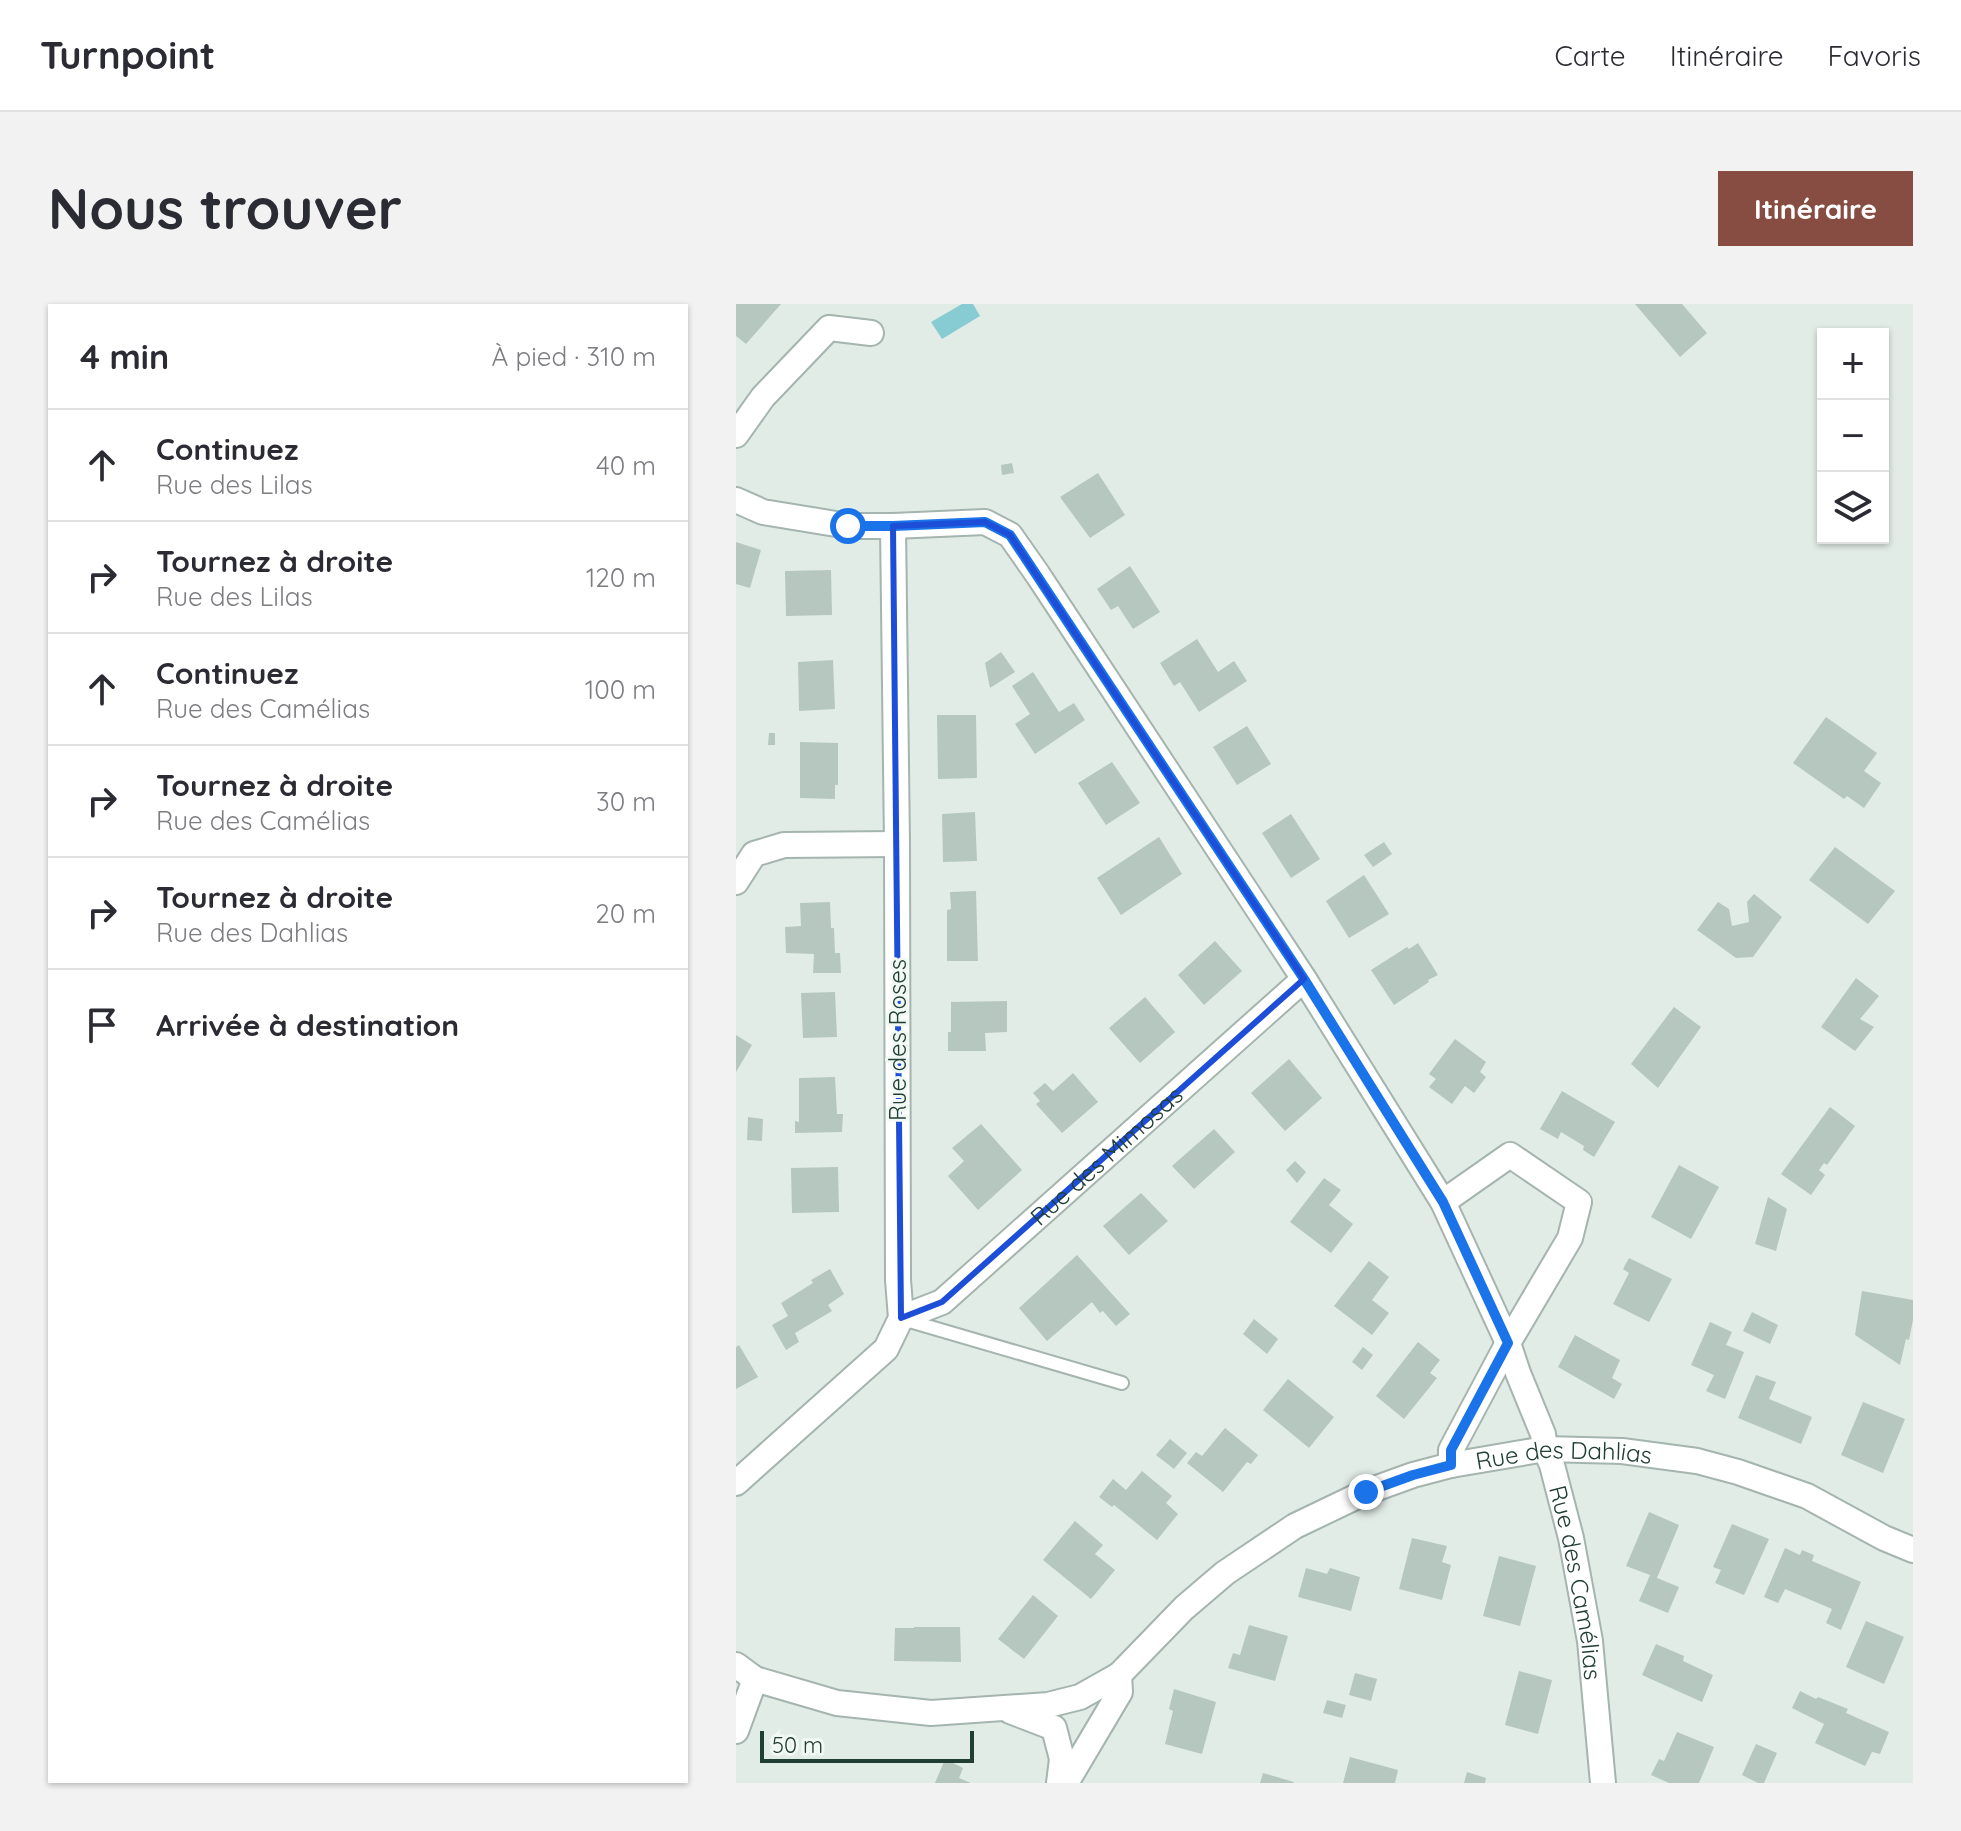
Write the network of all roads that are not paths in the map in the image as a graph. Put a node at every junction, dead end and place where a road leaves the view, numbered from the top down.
1 (871, 333) dead end
2 (736, 435) edge
3 (736, 500) edge
4 (893, 526) junction
5 (897, 844) junction
6 (736, 882) edge
7 (1304, 979) junction
8 (1443, 1202) junction
9 (901, 1318) junction
10 (1508, 1343) junction
11 (1122, 1383) dead end
12 (1545, 1449) junction
13 (1451, 1465) junction
14 (736, 1483) edge
15 (1913, 1550) edge
16 (745, 1672) edge
17 (1119, 1675) junction
18 (1080, 1697) junction
19 (1004, 1709) junction
20 (1099, 1726) junction
21 (736, 1731) edge
22 (1059, 1783) edge
23 (1066, 1783) edge
24 (1603, 1783) edge

1 - 2 street
3 - 4 street, Rue des Camélias
4 - 5 street, Rue des Roses
4 - 7 street, Rue des Camélias
5 - 6 street
5 - 9 street, Rue des Roses
7 - 8 street, Rue des Camélias
7 - 9 street, Rue des Mimosas
8 - 10 street, Rue des Camélias
8 - 10 street
9 - 11 lane
9 - 14 street
10 - 12 street, Rue des Camélias
10 - 13 street
12 - 13 street, Rue des Dahlias
12 - 15 street, Rue des Dahlias
12 - 24 street, Rue des Camélias
13 - 17 street, Rue des Dahlias
16 - 19 street, Rue des Dahlias
16 - 21 street
17 - 18 street, Rue des Dahlias
17 - 20 street, Rue des Dahlias
18 - 19 street, Rue des Dahlias
18 - 20 street
19 - 22 street
20 - 23 street, Rue des Dahlias

